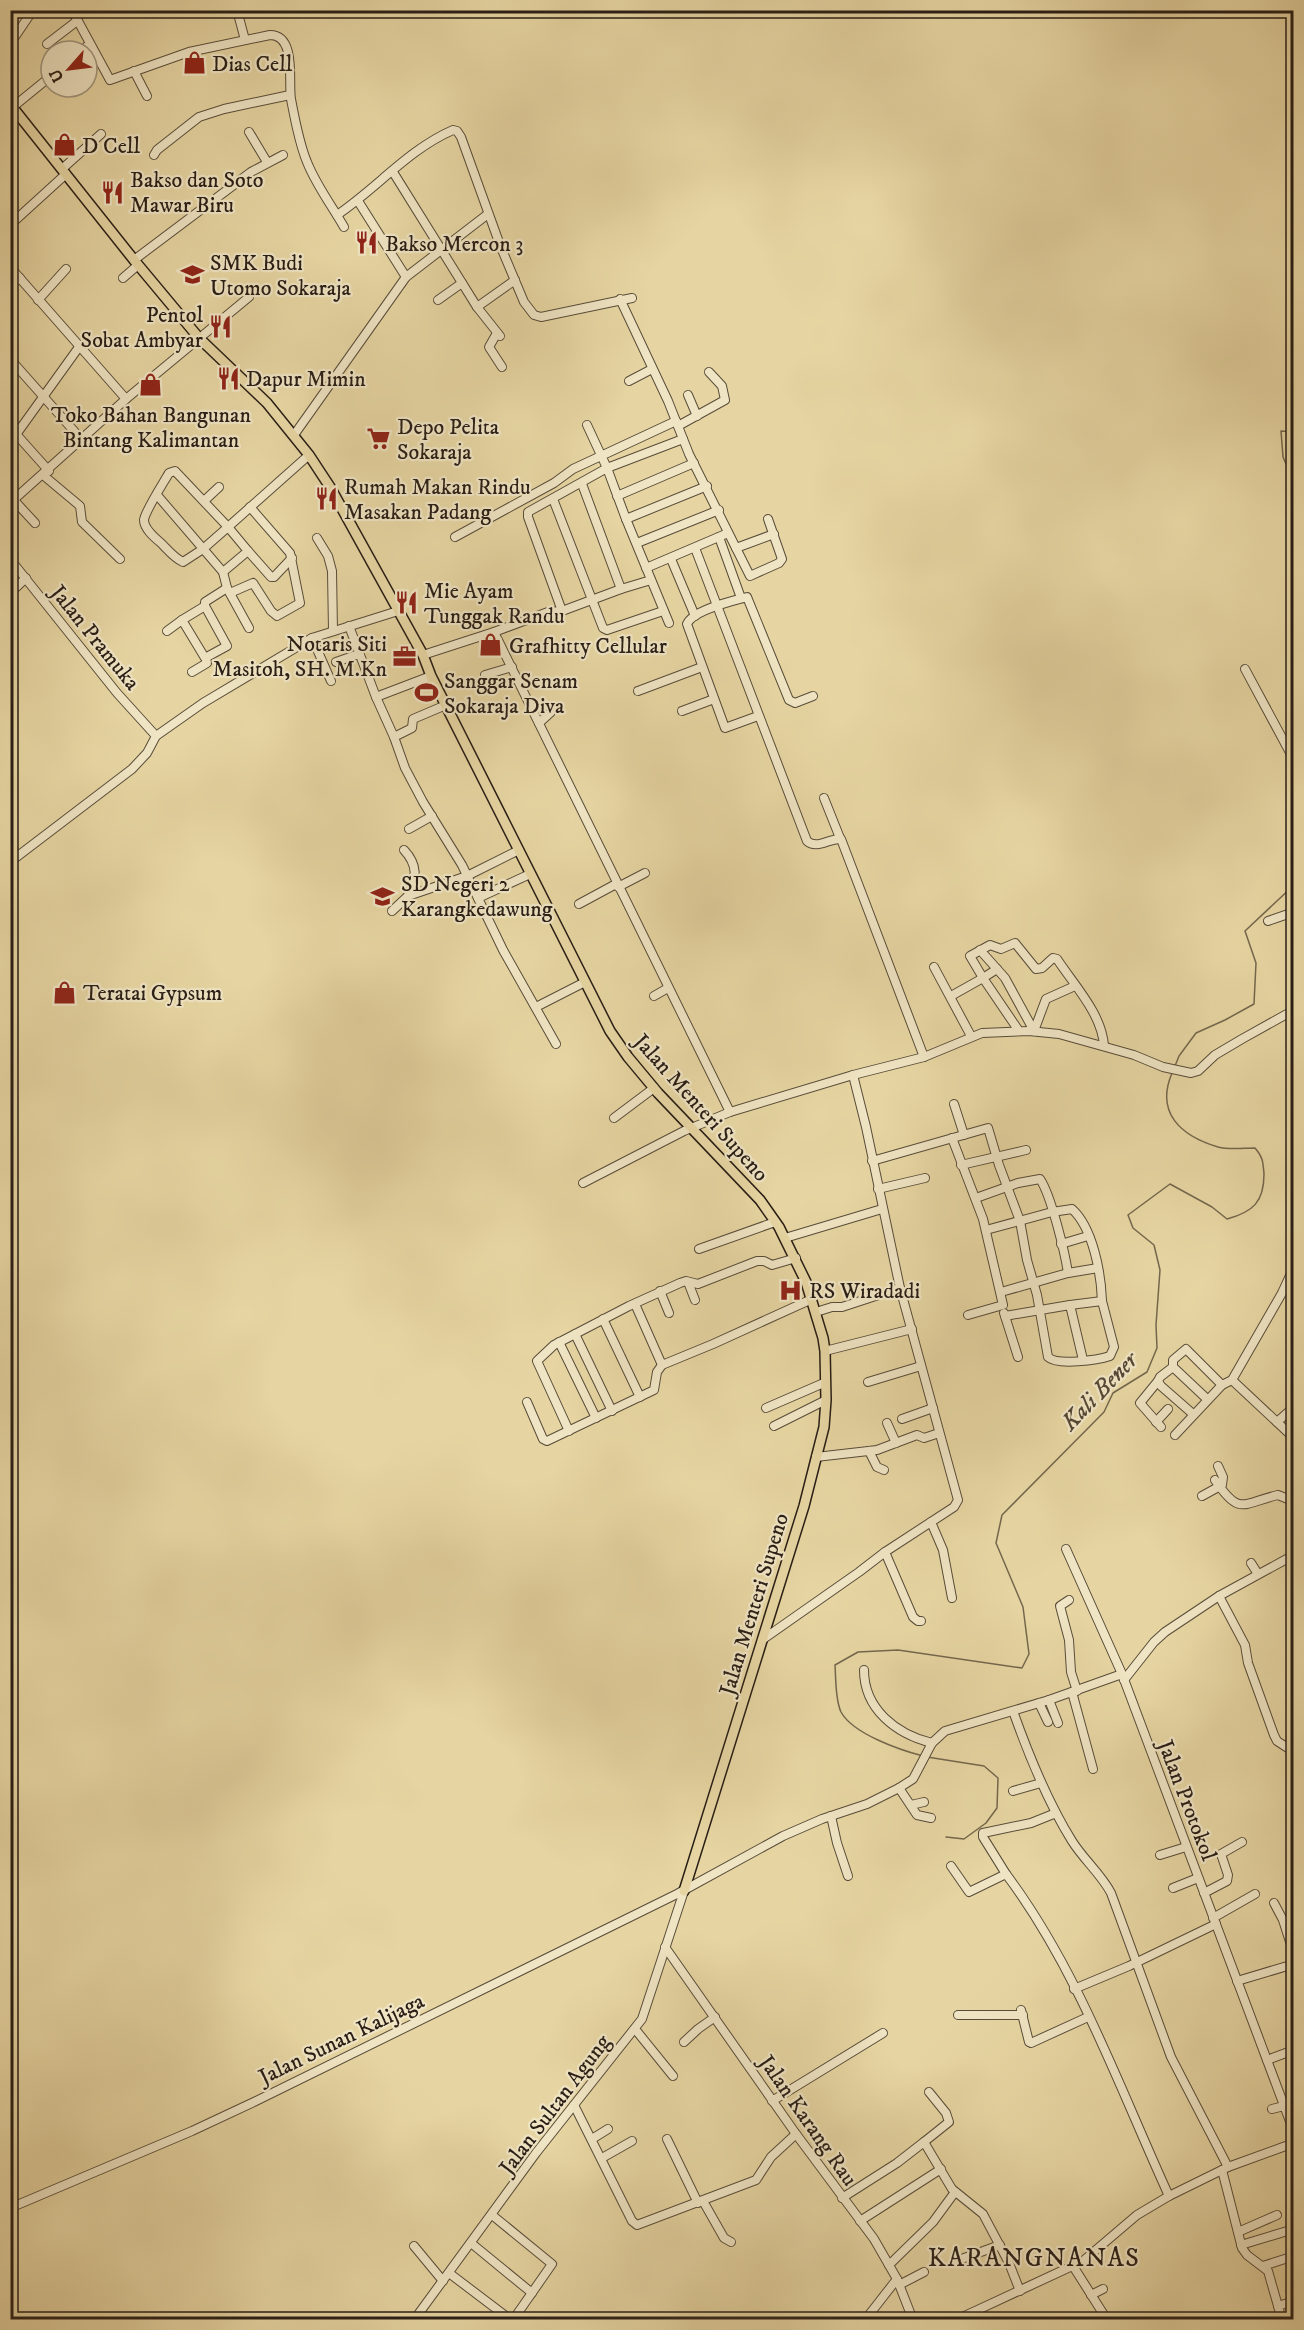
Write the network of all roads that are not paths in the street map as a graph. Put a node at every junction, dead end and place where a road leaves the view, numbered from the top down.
1 (33, 10) edge
2 (72, 10) edge
3 (237, 10) edge
4 (77, 21) junction
5 (54, 39) edge
6 (87, 39) edge
7 (245, 40) junction
8 (10, 44) edge
9 (99, 60) edge
10 (134, 71) junction
11 (39, 85) edge
12 (290, 95) junction
13 (147, 96) dead end
14 (12, 105) edge
15 (249, 132) dead end
16 (101, 134) dead end
17 (154, 155) dead end
18 (283, 155) dead end
19 (267, 162) junction
20 (64, 171) junction
21 (393, 172) junction
22 (358, 201) junction
23 (488, 214) junction
24 (337, 215) junction
25 (10, 225) edge
26 (344, 227) dead end
27 (441, 250) junction
28 (136, 263) junction
29 (10, 267) edge
30 (66, 269) dead end
31 (406, 277) junction
32 (20, 278) junction
33 (123, 278) dead end
34 (514, 280) junction
35 (462, 283) junction
36 (10, 285) edge
37 (249, 297) dead end
38 (632, 298) dead end
39 (620, 299) junction
40 (38, 300) junction
41 (438, 300) dead end
42 (477, 307) junction
43 (199, 338) junction
44 (79, 347) junction
45 (10, 359) edge
46 (502, 367) dead end
47 (652, 369) junction
48 (709, 372) dead end
49 (629, 381) dead end
50 (688, 395) dead end
51 (43, 396) junction
52 (126, 399) junction
53 (697, 416) junction
54 (677, 423) junction
55 (587, 425) dead end
56 (16, 435) junction
57 (294, 435) junction
58 (82, 440) junction
59 (683, 440) junction
60 (10, 443) edge
61 (601, 454) junction
62 (309, 455) junction
63 (694, 463) junction
64 (607, 468) junction
65 (46, 473) junction
66 (582, 484) junction
67 (707, 486) junction
68 (219, 487) dead end
69 (157, 495) junction
70 (617, 496) junction
71 (553, 499) junction
72 (12, 500) edge
73 (204, 501) junction
74 (250, 507) junction
75 (719, 510) junction
76 (626, 519) junction
77 (768, 519) dead end
78 (34, 523) dead end
79 (228, 527) junction
80 (728, 533) junction
81 (774, 534) junction
82 (455, 537) dead end
83 (719, 537) junction
84 (317, 538) dead end
85 (637, 543) junction
86 (695, 548) junction
87 (736, 548) junction
88 (203, 549) junction
89 (248, 551) junction
90 (292, 558) junction
91 (10, 559) edge
92 (120, 559) dead end
93 (671, 559) junction
94 (646, 568) junction
95 (223, 572) junction
96 (750, 576) junction
97 (26, 578) junction
98 (651, 580) junction
99 (735, 582) junction
100 (621, 589) junction
101 (228, 590) junction
102 (10, 593) edge
103 (557, 597) junction
104 (741, 598) junction
105 (591, 600) junction
106 (205, 606) junction
107 (718, 606) junction
108 (398, 611) junction
109 (562, 611) junction
110 (663, 611) junction
111 (548, 612) junction
112 (694, 615) junction
113 (182, 620) junction
114 (669, 623) dead end
115 (349, 626) junction
116 (249, 628) dead end
117 (167, 631) dead end
118 (333, 631) junction
119 (494, 632) junction
120 (312, 638) junction
121 (359, 654) junction
122 (423, 655) junction
123 (206, 658) junction
124 (336, 662) dead end
125 (512, 667) junction
126 (702, 667) junction
127 (1245, 669) dead end
128 (192, 672) dead end
129 (485, 675) dead end
130 (431, 676) junction
131 (331, 681) dead end
132 (638, 691) dead end
133 (813, 696) dead end
134 (376, 698) junction
135 (714, 699) junction
136 (446, 705) junction
137 (682, 711) dead end
138 (551, 712) dead end
139 (758, 716) junction
140 (539, 723) junction
141 (156, 736) junction
142 (394, 737) junction
143 (1293, 760) edge
144 (824, 798) dead end
145 (432, 816) junction
146 (409, 829) dead end
147 (840, 838) junction
148 (404, 850) dead end
149 (519, 850) junction
150 (11, 861) edge
151 (645, 873) dead end
152 (530, 874) junction
153 (467, 876) junction
154 (617, 886) junction
155 (408, 896) junction
156 (478, 898) junction
157 (579, 904) dead end
158 (392, 911) dead end
159 (1293, 912) edge
160 (1268, 921) dead end
161 (980, 950) junction
162 (934, 967) dead end
163 (997, 969) junction
164 (983, 978) junction
165 (585, 982) junction
166 (1075, 986) junction
167 (668, 988) junction
168 (654, 996) dead end
169 (951, 996) junction
170 (536, 1007) junction
171 (1293, 1010) edge
172 (1019, 1031) junction
173 (1034, 1031) junction
174 (971, 1036) junction
175 (556, 1044) dead end
176 (1104, 1046) junction
177 (924, 1057) junction
178 (853, 1075) junction
179 (654, 1088) junction
180 (954, 1104) dead end
181 (730, 1112) junction
182 (614, 1118) dead end
183 (999, 1125) dead end
184 (691, 1128) junction
185 (988, 1128) junction
186 (964, 1135) junction
187 (952, 1138) junction
188 (1026, 1150) dead end
189 (997, 1158) junction
190 (872, 1161) junction
191 (961, 1165) junction
192 (925, 1178) dead end
193 (583, 1184) dead end
194 (1007, 1186) junction
195 (878, 1189) junction
196 (976, 1198) junction
197 (882, 1209) junction
198 (1052, 1212) junction
199 (775, 1221) junction
200 (1020, 1221) junction
201 (986, 1230) junction
202 (1088, 1236) junction
203 (785, 1238) junction
204 (1061, 1244) junction
205 (699, 1249) dead end
206 (796, 1258) junction
207 (1293, 1267) edge
208 (1098, 1268) junction
209 (1068, 1273) junction
210 (688, 1282) junction
211 (1034, 1283) junction
212 (900, 1288) junction
213 (660, 1291) junction
214 (1001, 1293) junction
215 (812, 1299) junction
216 (695, 1300) dead end
217 (1101, 1301) junction
218 (635, 1304) junction
219 (1003, 1305) junction
220 (1070, 1305) junction
221 (1040, 1310) junction
222 (816, 1312) junction
223 (669, 1313) dead end
224 (968, 1315) dead end
225 (1005, 1316) junction
226 (603, 1319) junction
227 (912, 1329) junction
228 (575, 1334) junction
229 (559, 1342) junction
230 (825, 1352) junction
231 (1018, 1357) dead end
232 (1083, 1360) junction
233 (662, 1365) junction
234 (921, 1366) junction
235 (1173, 1367) junction
236 (1232, 1380) junction
237 (1158, 1381) junction
238 (826, 1382) junction
239 (868, 1382) dead end
240 (1222, 1385) junction
241 (640, 1397) junction
242 (1207, 1399) junction
243 (826, 1400) junction
244 (527, 1402) dead end
245 (1293, 1407) edge
246 (766, 1408) dead end
247 (933, 1408) junction
248 (1168, 1409) dead end
249 (612, 1411) junction
250 (1192, 1414) junction
251 (596, 1418) junction
252 (902, 1419) dead end
253 (1277, 1422) junction
254 (887, 1423) dead end
255 (774, 1426) dead end
256 (569, 1431) junction
257 (939, 1432) junction
258 (1175, 1435) dead end
259 (1293, 1438) edge
260 (896, 1443) junction
261 (869, 1451) junction
262 (816, 1457) junction
263 (1218, 1466) dead end
264 (884, 1470) dead end
265 (1217, 1484) junction
266 (1293, 1493) edge
267 (1202, 1496) dead end
268 (931, 1522) junction
269 (1066, 1549) dead end
270 (885, 1552) junction
271 (1293, 1555) edge
272 (1251, 1563) dead end
273 (1258, 1574) junction
274 (1219, 1596) junction
275 (952, 1598) dead end
276 (1069, 1600) dead end
277 (921, 1621) dead end
278 (762, 1640) junction
279 (864, 1670) dead end
280 (1123, 1677) junction
281 (1074, 1692) junction
282 (1049, 1700) junction
283 (1039, 1703) junction
284 (1013, 1711) junction
285 (1048, 1722) dead end
286 (1058, 1723) dead end
287 (931, 1744) junction
288 (1293, 1752) edge
289 (1094, 1769) dead end
290 (1041, 1783) junction
291 (899, 1788) junction
292 (1013, 1791) dead end
293 (924, 1802) dead end
294 (911, 1805) junction
295 (1056, 1813) junction
296 (831, 1816) junction
297 (931, 1818) dead end
298 (1242, 1842) dead end
299 (1186, 1847) junction
300 (1160, 1856) dead end
301 (951, 1866) dead end
302 (1006, 1874) junction
303 (848, 1876) dead end
304 (1198, 1878) junction
305 (1173, 1888) dead end
306 (684, 1891) junction
307 (1204, 1893) junction
308 (1255, 1894) dead end
309 (1274, 1903) dead end
310 (1215, 1921) junction
311 (665, 1947) junction
312 (1293, 1954) edge
313 (1136, 1963) junction
314 (1293, 1964) edge
315 (1237, 1981) junction
316 (1074, 1989) junction
317 (958, 2015) dead end
318 (1088, 2017) junction
319 (715, 2018) junction
320 (635, 2029) junction
321 (883, 2033) dead end
322 (684, 2042) dead end
323 (1293, 2050) edge
324 (1267, 2060) junction
325 (673, 2076) dead end
326 (929, 2092) dead end
327 (772, 2101) junction
328 (573, 2105) junction
329 (1284, 2106) junction
330 (1272, 2109) dead end
331 (608, 2129) dead end
332 (1293, 2132) edge
333 (796, 2134) junction
334 (592, 2139) junction
335 (668, 2139) dead end
336 (632, 2141) dead end
337 (924, 2142) junction
338 (1293, 2143) edge
339 (602, 2158) junction
340 (1225, 2168) junction
341 (941, 2169) junction
342 (955, 2193) junction
343 (1169, 2196) junction
344 (842, 2198) junction
345 (700, 2202) junction
346 (10, 2208) edge
347 (492, 2215) junction
348 (1277, 2215) dead end
349 (860, 2222) junction
350 (1293, 2229) edge
351 (1238, 2232) junction
352 (731, 2242) dead end
353 (471, 2243) junction
354 (1000, 2245) junction
355 (1241, 2245) junction
356 (414, 2246) dead end
357 (1293, 2256) edge
358 (956, 2261) dead end
359 (889, 2265) junction
360 (1073, 2266) junction
361 (1263, 2266) junction
362 (924, 2272) dead end
363 (449, 2273) junction
364 (443, 2281) junction
365 (898, 2282) junction
366 (1103, 2289) dead end
367 (1020, 2291) junction
368 (532, 2293) junction
369 (1090, 2295) junction
370 (1293, 2301) edge
371 (1278, 2306) junction
372 (1104, 2315) dead end
373 (414, 2319) edge
374 (512, 2319) edge
375 (865, 2319) edge
376 (913, 2319) edge
377 (958, 2319) edge
378 (1282, 2319) edge

1 - 8 street
2 - 4 street
3 - 7 street
4 - 5 street
4 - 6 street
7 - 10 street
7 - 12 street
9 - 10 street
10 - 13 street
11 - 14 street
12 - 17 street
12 - 24 street
14 - 20 main road, Jalan Menteri Supeno
15 - 19 street
16 - 20 street
18 - 19 street
19 - 28 street
20 - 25 street
20 - 28 main road, Jalan Menteri Supeno
21 - 22 street
21 - 23 street
21 - 27 street
22 - 24 street
22 - 31 street
23 - 27 street
23 - 34 street
24 - 26 street
27 - 31 street
27 - 35 street
28 - 33 street
28 - 43 main road, Jalan Menteri Supeno
29 - 32 street
30 - 40 street
31 - 57 street
32 - 36 street
32 - 40 street
34 - 39 street
34 - 42 street
35 - 41 street
35 - 42 street
37 - 43 street
38 - 39 street
39 - 47 street
40 - 44 street
42 - 46 street
43 - 52 street
43 - 57 main road, Jalan Menteri Supeno
44 - 51 street
44 - 52 street
45 - 51 street
47 - 49 street
47 - 54 street
48 - 53 street
50 - 53 street
51 - 56 street
51 - 58 street
52 - 58 street
53 - 54 street
54 - 59 street
54 - 61 street
55 - 61 street
56 - 60 street
56 - 65 street
57 - 62 main road, Jalan Menteri Supeno
58 - 65 street
59 - 63 street
59 - 64 street
61 - 64 street
61 - 82 street
62 - 74 street
62 - 108 main road, Jalan Menteri Supeno
63 - 67 street
63 - 70 street
64 - 66 street
64 - 70 street
65 - 72 street
65 - 92 street
66 - 71 street
66 - 100 street
67 - 75 street
67 - 76 street
68 - 73 street
69 - 73 street
69 - 88 street
69 - 88 street
70 - 76 street
71 - 103 street
71 - 105 street
72 - 78 street
73 - 79 street
74 - 79 street
74 - 90 street
75 - 80 street
75 - 85 street
76 - 85 street
77 - 81 street
79 - 88 street
79 - 89 street
80 - 83 street
80 - 87 street
81 - 87 street
81 - 96 street
83 - 86 street
83 - 99 street
84 - 118 street
85 - 94 street
86 - 93 street
86 - 107 street
87 - 96 street
88 - 95 street
89 - 90 street
89 - 95 street
90 - 101 street
91 - 97 street, Jalan Pramuka
93 - 94 street
93 - 112 street
94 - 98 street
95 - 101 street
96 - 99 street
97 - 102 street
97 - 141 street, Jalan Pramuka
98 - 100 street
98 - 110 street
99 - 104 street
100 - 105 street
101 - 106 street
101 - 116 street
103 - 109 street
103 - 111 street
104 - 107 street
104 - 133 street
105 - 109 street
105 - 110 street
106 - 113 street
106 - 123 street
107 - 112 street
107 - 139 street
108 - 115 street
108 - 122 main road, Jalan Menteri Supeno
109 - 111 street
110 - 114 street
111 - 119 street
112 - 126 street
113 - 117 street
113 - 123 street
115 - 118 street
115 - 121 street
118 - 120 street
119 - 122 street
119 - 125 street
120 - 131 street
120 - 141 street
121 - 124 street
121 - 134 street
122 - 130 main road, Jalan Menteri Supeno
123 - 128 street
125 - 129 street
125 - 140 street
126 - 132 street
126 - 135 street
127 - 143 street
130 - 134 street
130 - 136 main road, Jalan Menteri Supeno
134 - 142 street
135 - 137 street
135 - 139 street
136 - 142 street
136 - 149 main road, Jalan Menteri Supeno
138 - 140 street
139 - 147 street
140 - 154 street
141 - 150 street
142 - 145 street
144 - 147 street
145 - 146 street
145 - 153 street
147 - 177 street
148 - 155 street
149 - 152 main road, Jalan Menteri Supeno
149 - 153 street
151 - 154 street
152 - 156 street
152 - 165 main road, Jalan Menteri Supeno
153 - 155 street
153 - 156 street
154 - 157 street
154 - 167 street
155 - 158 street
156 - 170 street
159 - 160 street
161 - 163 street
161 - 164 street
161 - 166 street
162 - 169 street
163 - 164 street
163 - 173 street
164 - 169 street
164 - 172 street
165 - 170 street
165 - 179 main road, Jalan Menteri Supeno
166 - 173 street
166 - 176 street
167 - 168 street
167 - 181 street
169 - 174 street
170 - 175 street
171 - 176 street
172 - 173 street
172 - 174 street
173 - 176 street
174 - 177 street
177 - 178 street
178 - 181 street
178 - 190 street
179 - 182 street
179 - 184 main road, Jalan Menteri Supeno
180 - 186 street
181 - 184 street
183 - 185 street
184 - 193 street
184 - 199 main road, Jalan Menteri Supeno
185 - 186 street
185 - 189 street
186 - 187 street
187 - 190 street
187 - 191 street
188 - 189 street
189 - 191 street
189 - 194 street
190 - 195 street
191 - 196 street
192 - 195 street
194 - 196 street
194 - 198 street
194 - 200 street
195 - 197 street
196 - 201 street
197 - 203 street
197 - 212 street
198 - 200 street
198 - 202 street
198 - 204 street
199 - 203 main road, Jalan Menteri Supeno
199 - 205 street
200 - 201 street
200 - 211 street
201 - 214 street
202 - 204 street
202 - 208 street
203 - 206 main road, Jalan Menteri Supeno
204 - 209 street
206 - 210 street
206 - 215 main road, Jalan Menteri Supeno
207 - 236 street
208 - 209 street
208 - 217 street
209 - 211 street
210 - 213 street
210 - 216 street
211 - 214 street
211 - 221 street
212 - 222 street
212 - 227 street
213 - 218 street
213 - 223 street
214 - 219 street
215 - 222 main road, Jalan Menteri Supeno
215 - 233 street
217 - 220 street
217 - 232 street
218 - 226 street
218 - 233 street
219 - 224 street
219 - 225 street
220 - 221 street
220 - 232 street
221 - 225 street
221 - 232 street
222 - 230 main road, Jalan Menteri Supeno
225 - 231 street
226 - 228 street
226 - 241 street
227 - 230 street
227 - 234 street
228 - 229 street
228 - 249 street
229 - 251 street
229 - 256 street
230 - 238 main road, Jalan Menteri Supeno
233 - 241 street
234 - 239 street
234 - 247 street
235 - 237 street
235 - 240 street
235 - 242 street
236 - 240 street
236 - 253 street
237 - 248 street
237 - 250 street
238 - 243 main road, Jalan Menteri Supeno
238 - 246 street
240 - 242 street
241 - 249 street
242 - 250 street
243 - 255 street
243 - 262 main road, Jalan Menteri Supeno
244 - 256 street
245 - 253 street
247 - 252 street
247 - 257 street
249 - 251 street
250 - 258 street
251 - 256 street
253 - 259 street
254 - 260 street
257 - 260 street
257 - 268 street
260 - 261 street
261 - 262 street
261 - 264 street
262 - 278 main road, Jalan Menteri Supeno
263 - 265 street
265 - 266 street
265 - 267 street
268 - 270 street
268 - 275 street
269 - 280 street, Jalan Protokol
270 - 277 street
270 - 278 street
271 - 273 street
272 - 273 street
273 - 274 street
274 - 280 street
274 - 288 street
276 - 281 street
278 - 306 main road, Jalan Menteri Supeno
279 - 287 street
280 - 281 street
280 - 299 street, Jalan Protokol
281 - 282 street
281 - 289 street
282 - 283 street
282 - 286 street
283 - 284 street
283 - 285 street
284 - 287 street
284 - 290 street
287 - 291 street, Jalan Sunan Kalijaga
290 - 292 street
290 - 295 street
291 - 294 street
291 - 296 street, Jalan Sunan Kalijaga
293 - 294 street
294 - 297 street
295 - 302 street
295 - 313 street
296 - 303 street
296 - 306 street, Jalan Sunan Kalijaga
298 - 307 street
299 - 300 street
299 - 304 street, Jalan Protokol
301 - 302 street
302 - 316 street
304 - 305 street
304 - 307 street, Jalan Protokol
306 - 311 street, Jalan Sultan Agung
306 - 346 street, Jalan Sunan Kalijaga
307 - 310 street, Jalan Protokol
308 - 310 street
309 - 312 street
310 - 313 street
310 - 315 street, Jalan Protokol
311 - 319 street, Jalan Karang Rau
311 - 320 street, Jalan Sultan Agung
313 - 316 street
313 - 340 street
314 - 315 street
315 - 324 street, Jalan Protokol
316 - 318 street
317 - 318 street
318 - 343 street
319 - 322 street
319 - 327 street, Jalan Karang Rau
320 - 325 street
320 - 328 street, Jalan Sultan Agung
321 - 327 street
323 - 324 street
324 - 329 street, Jalan Protokol
326 - 337 street
327 - 333 street, Jalan Karang Rau
328 - 334 street
328 - 347 street, Jalan Sultan Agung
329 - 330 street
329 - 332 street, Jalan Protokol
331 - 334 street
333 - 344 street, Jalan Karang Rau
333 - 345 street
334 - 339 street
335 - 345 street
336 - 339 street
337 - 341 street
337 - 344 street
338 - 340 street
339 - 345 street
340 - 343 street
340 - 351 street
341 - 342 street
341 - 349 street
342 - 354 street
342 - 359 street
343 - 360 street
344 - 349 street, Jalan Karang Rau
345 - 352 street
347 - 353 street, Jalan Sultan Agung
347 - 368 street
348 - 351 street
349 - 359 street, Jalan Karang Rau
350 - 355 street
351 - 355 street
353 - 363 street, Jalan Sultan Agung
353 - 368 street
354 - 358 street
354 - 367 street
355 - 361 street
356 - 364 street
357 - 361 street
359 - 365 street, Jalan Karang Rau
360 - 367 street
360 - 369 street
361 - 371 street
362 - 365 street
363 - 364 street, Jalan Sultan Agung
363 - 374 street
364 - 373 street, Jalan Sultan Agung
365 - 375 street
365 - 376 street, Jalan Karang Rau
366 - 369 street
367 - 377 street
368 - 374 street
369 - 372 street
370 - 371 street
371 - 378 street

